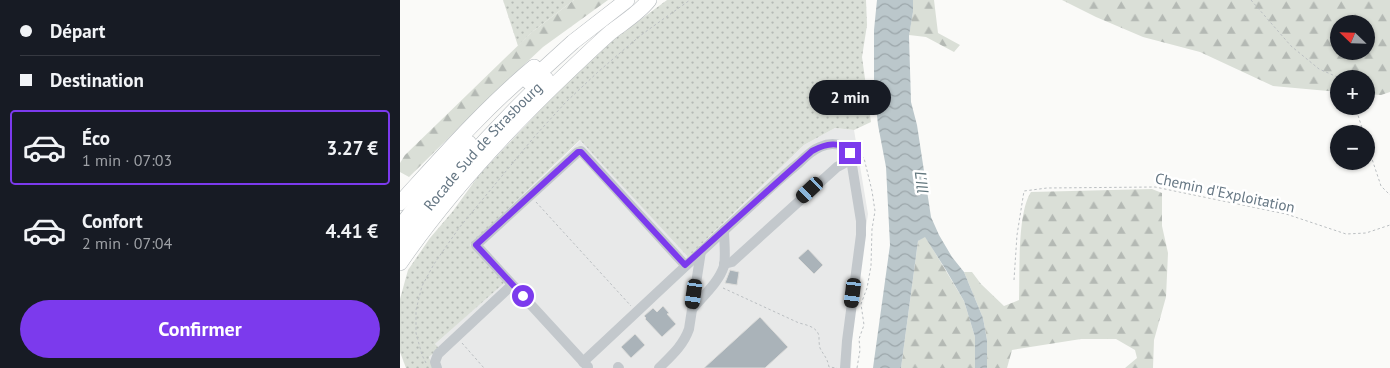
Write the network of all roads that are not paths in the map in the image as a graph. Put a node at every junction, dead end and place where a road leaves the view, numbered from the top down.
1 (627, 0) edge
2 (643, 0) edge
3 (649, 0) edge
4 (604, 17) junction
5 (442, 157) junction
6 (852, 159) junction
7 (400, 203) edge
8 (400, 209) edge
9 (428, 226) junction
10 (400, 227) edge
11 (724, 230) junction
12 (400, 245) edge
13 (701, 251) junction
14 (400, 263) edge
15 (724, 264) junction
16 (685, 265) junction
17 (400, 275) edge
18 (512, 285) junction
19 (692, 308) junction
20 (585, 365) edge
21 (437, 368) edge
22 (659, 368) edge
23 (845, 368) edge

1 - 4 highway, Rocade Sud de Strasbourg
2 - 12 highway, Rocade Sud de Strasbourg
3 - 9 highway
4 - 5 highway
4 - 10 highway, Rocade Sud de Strasbourg
5 - 7 highway
5 - 8 highway
6 - 11 lane
6 - 15 lane
6 - 23 lane
9 - 14 highway
9 - 17 highway
11 - 13 lane
11 - 15 lane
13 - 16 lane
13 - 19 lane
15 - 19 lane
16 - 18 lane
16 - 20 lane
18 - 20 lane
18 - 21 lane
19 - 22 lane

